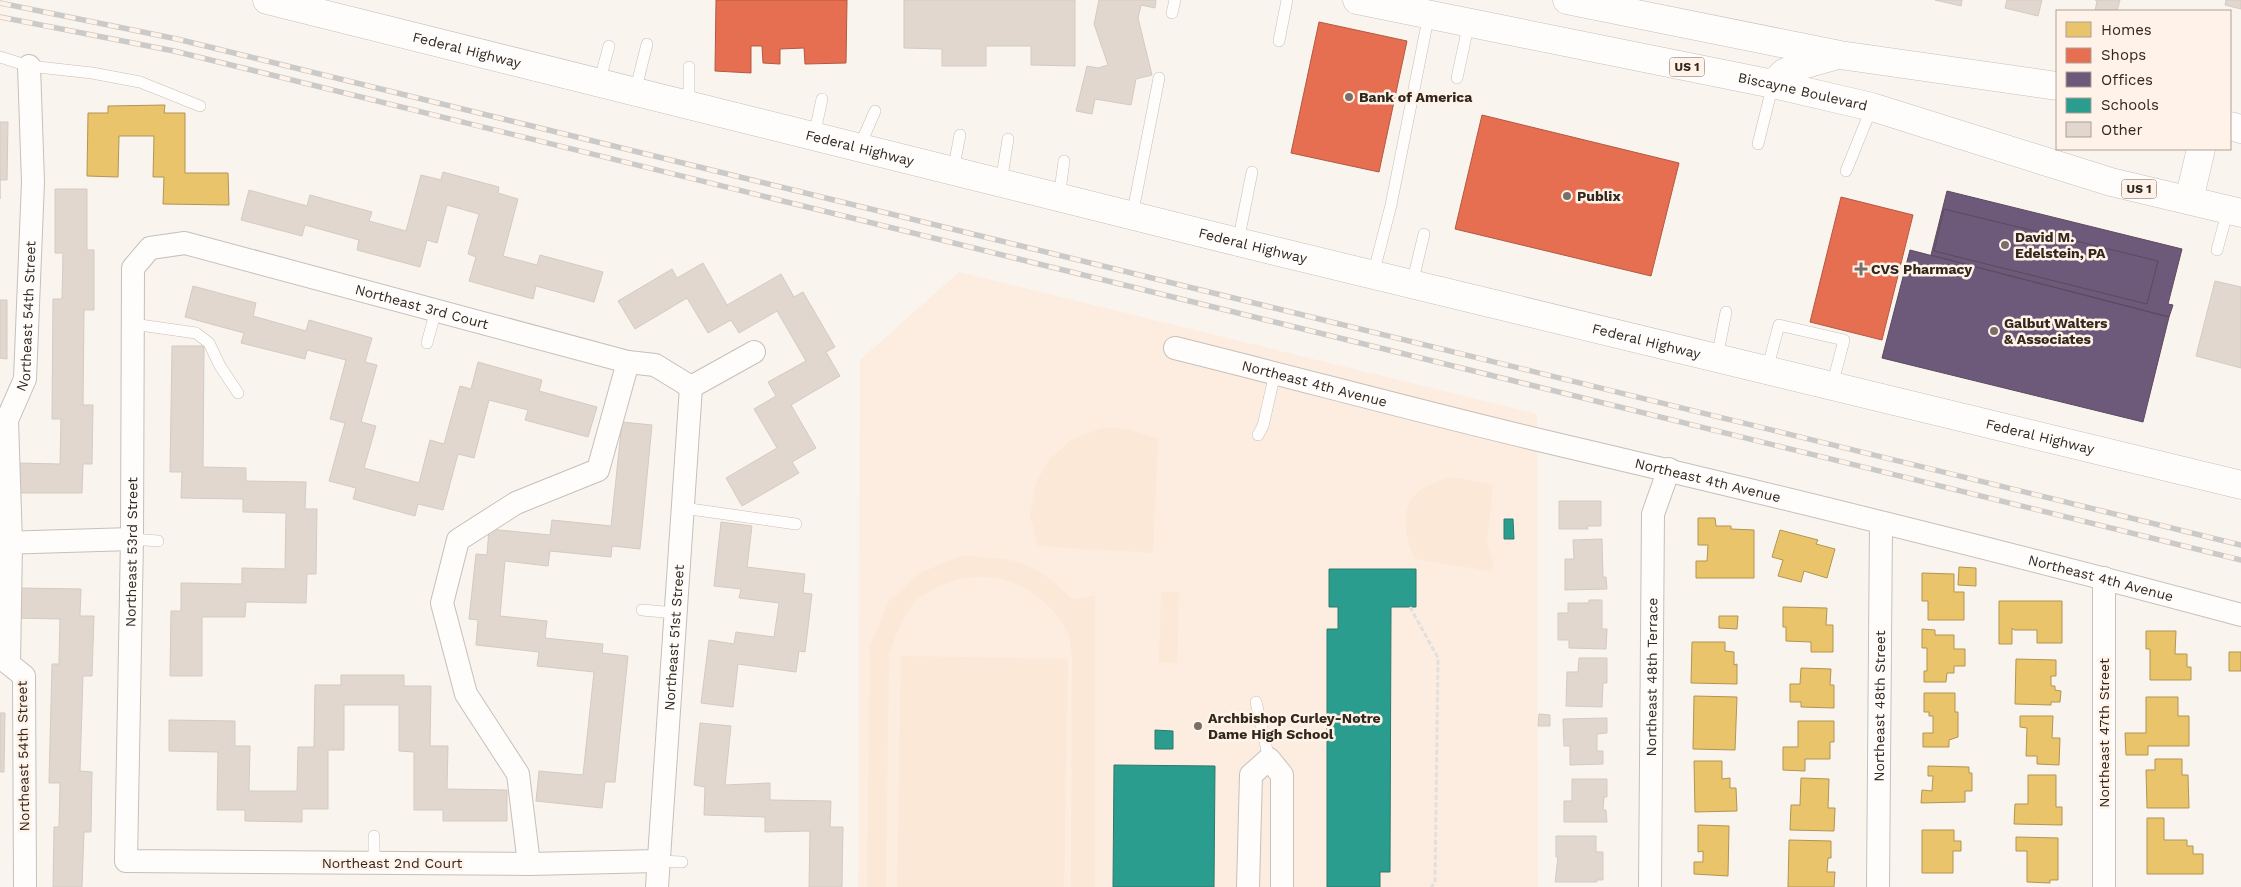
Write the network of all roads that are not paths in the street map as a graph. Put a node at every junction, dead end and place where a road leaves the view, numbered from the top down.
1 (267, 0) edge
2 (1175, 0) edge
3 (1287, 0) edge
4 (1357, 0) edge
5 (1567, 0) edge
6 (1172, 13) dead end
7 (1429, 14) junction
8 (1469, 22) junction
9 (1279, 41) dead end
10 (647, 44) dead end
11 (610, 46) dead end
12 (1840, 55) junction
13 (0, 56) edge
14 (29, 66) junction
15 (689, 67) dead end
16 (1159, 78) dead end
17 (1457, 78) dead end
18 (599, 83) junction
19 (1773, 84) junction
20 (2056, 86) edge
21 (634, 92) junction
22 (822, 100) dead end
23 (689, 105) junction
24 (200, 106) dead end
25 (1872, 107) junction
26 (875, 111) dead end
27 (960, 135) dead end
28 (814, 136) junction
29 (1008, 139) dead end
30 (1758, 144) dead end
31 (859, 148) junction
32 (2201, 150) edge
33 (1064, 161) dead end
34 (953, 171) junction
35 (1846, 171) dead end
36 (1252, 172) dead end
37 (1001, 183) junction
38 (1059, 198) junction
39 (2189, 200) junction
40 (2235, 212) edge
41 (1132, 216) junction
42 (1424, 234) dead end
43 (1238, 242) junction
44 (150, 248) joint
45 (2217, 250) dead end
46 (1373, 275) junction
47 (1412, 284) junction
48 (436, 310) junction
49 (1726, 312) dead end
50 (133, 324) junction
51 (427, 343) dead end
52 (1175, 348) dead end
53 (754, 352) dead end
54 (1717, 358) junction
55 (628, 362) junction
56 (1767, 370) junction
57 (1275, 373) junction
58 (1832, 386) junction
59 (691, 387) junction
60 (238, 394) dead end
61 (4, 420) edge
62 (1258, 435) dead end
63 (1669, 469) junction
64 (2241, 485) edge
65 (683, 508) junction
66 (1881, 523) junction
67 (796, 524) dead end
68 (132, 539) junction
69 (158, 541) dead end
70 (5, 543) edge
71 (2104, 578) junction
72 (642, 610) dead end
73 (675, 613) junction
74 (2241, 615) edge
75 (1256, 702) dead end
76 (1269, 759) junction
77 (374, 836) dead end
78 (658, 861) junction
79 (126, 862) joint
80 (682, 862) dead end
81 (374, 863) junction
82 (529, 864) junction
83 (25, 887) edge
84 (657, 887) edge
85 (1248, 887) edge
86 (1282, 887) edge
87 (1650, 887) edge
88 (1878, 887) edge
89 (2104, 887) edge

1 - 18 street, Federal Highway
2 - 6 lane
3 - 9 lane
4 - 7 street, Biscayne Boulevard / US 1
5 - 12 street
7 - 8 street, Biscayne Boulevard / US 1
7 - 46 lane
8 - 17 lane
8 - 19 street, Biscayne Boulevard / US 1
10 - 21 lane
11 - 18 lane
12 - 19 street
12 - 20 street
13 - 14 lane
14 - 24 lane
14 - 61 street, Northeast 54th Street
15 - 23 lane
16 - 41 lane
18 - 21 street, Federal Highway
19 - 25 street, Biscayne Boulevard / US 1
19 - 30 lane
21 - 23 street, Federal Highway
22 - 28 lane
23 - 28 street, Federal Highway
25 - 35 lane
25 - 39 street, Biscayne Boulevard / US 1
26 - 31 lane
27 - 34 lane
28 - 31 street, Federal Highway
29 - 37 lane
31 - 34 street, Federal Highway
32 - 39 street
33 - 38 lane
34 - 37 street, Federal Highway
36 - 43 lane
37 - 38 street, Federal Highway
38 - 41 street, Federal Highway
39 - 40 street, Biscayne Boulevard / US 1
40 - 45 lane
41 - 43 street, Federal Highway
42 - 47 lane
43 - 46 street, Federal Highway
44 - 48 street, Northeast 3rd Court
44 - 50 street, Northeast 53rd Street
46 - 47 street, Federal Highway
47 - 54 street, Federal Highway
48 - 51 lane
48 - 55 street, Northeast 3rd Court
49 - 54 lane
50 - 60 lane
50 - 68 street, Northeast 53rd Street
52 - 57 street, Northeast 4th Avenue
53 - 59 street
54 - 56 street, Federal Highway
55 - 59 street, Northeast 3rd Court
55 - 82 street
56 - 58 street, Federal Highway
56 - 58 lane
57 - 62 lane
57 - 63 street, Northeast 4th Avenue
58 - 64 street, Federal Highway
59 - 65 street, Northeast 51st Street
61 - 70 street, Northeast 54th Street
63 - 66 street, Northeast 4th Avenue
63 - 87 street, Northeast 48th Terrace
65 - 67 lane
65 - 73 street, Northeast 51st Street
66 - 71 street, Northeast 4th Avenue
66 - 88 street, Northeast 48th Street
68 - 69 lane
68 - 70 street
68 - 79 street, Northeast 53rd Street
70 - 83 street, Northeast 54th Street
71 - 74 street, Northeast 4th Avenue
71 - 89 street, Northeast 47th Street
72 - 73 lane
73 - 78 street, Northeast 51st Street
75 - 76 lane
76 - 85 street
76 - 86 street
77 - 81 lane
78 - 80 lane
78 - 82 street, Northeast 2nd Court
78 - 84 street, Northeast 51st Street
79 - 81 street, Northeast 2nd Court
81 - 82 street, Northeast 2nd Court

